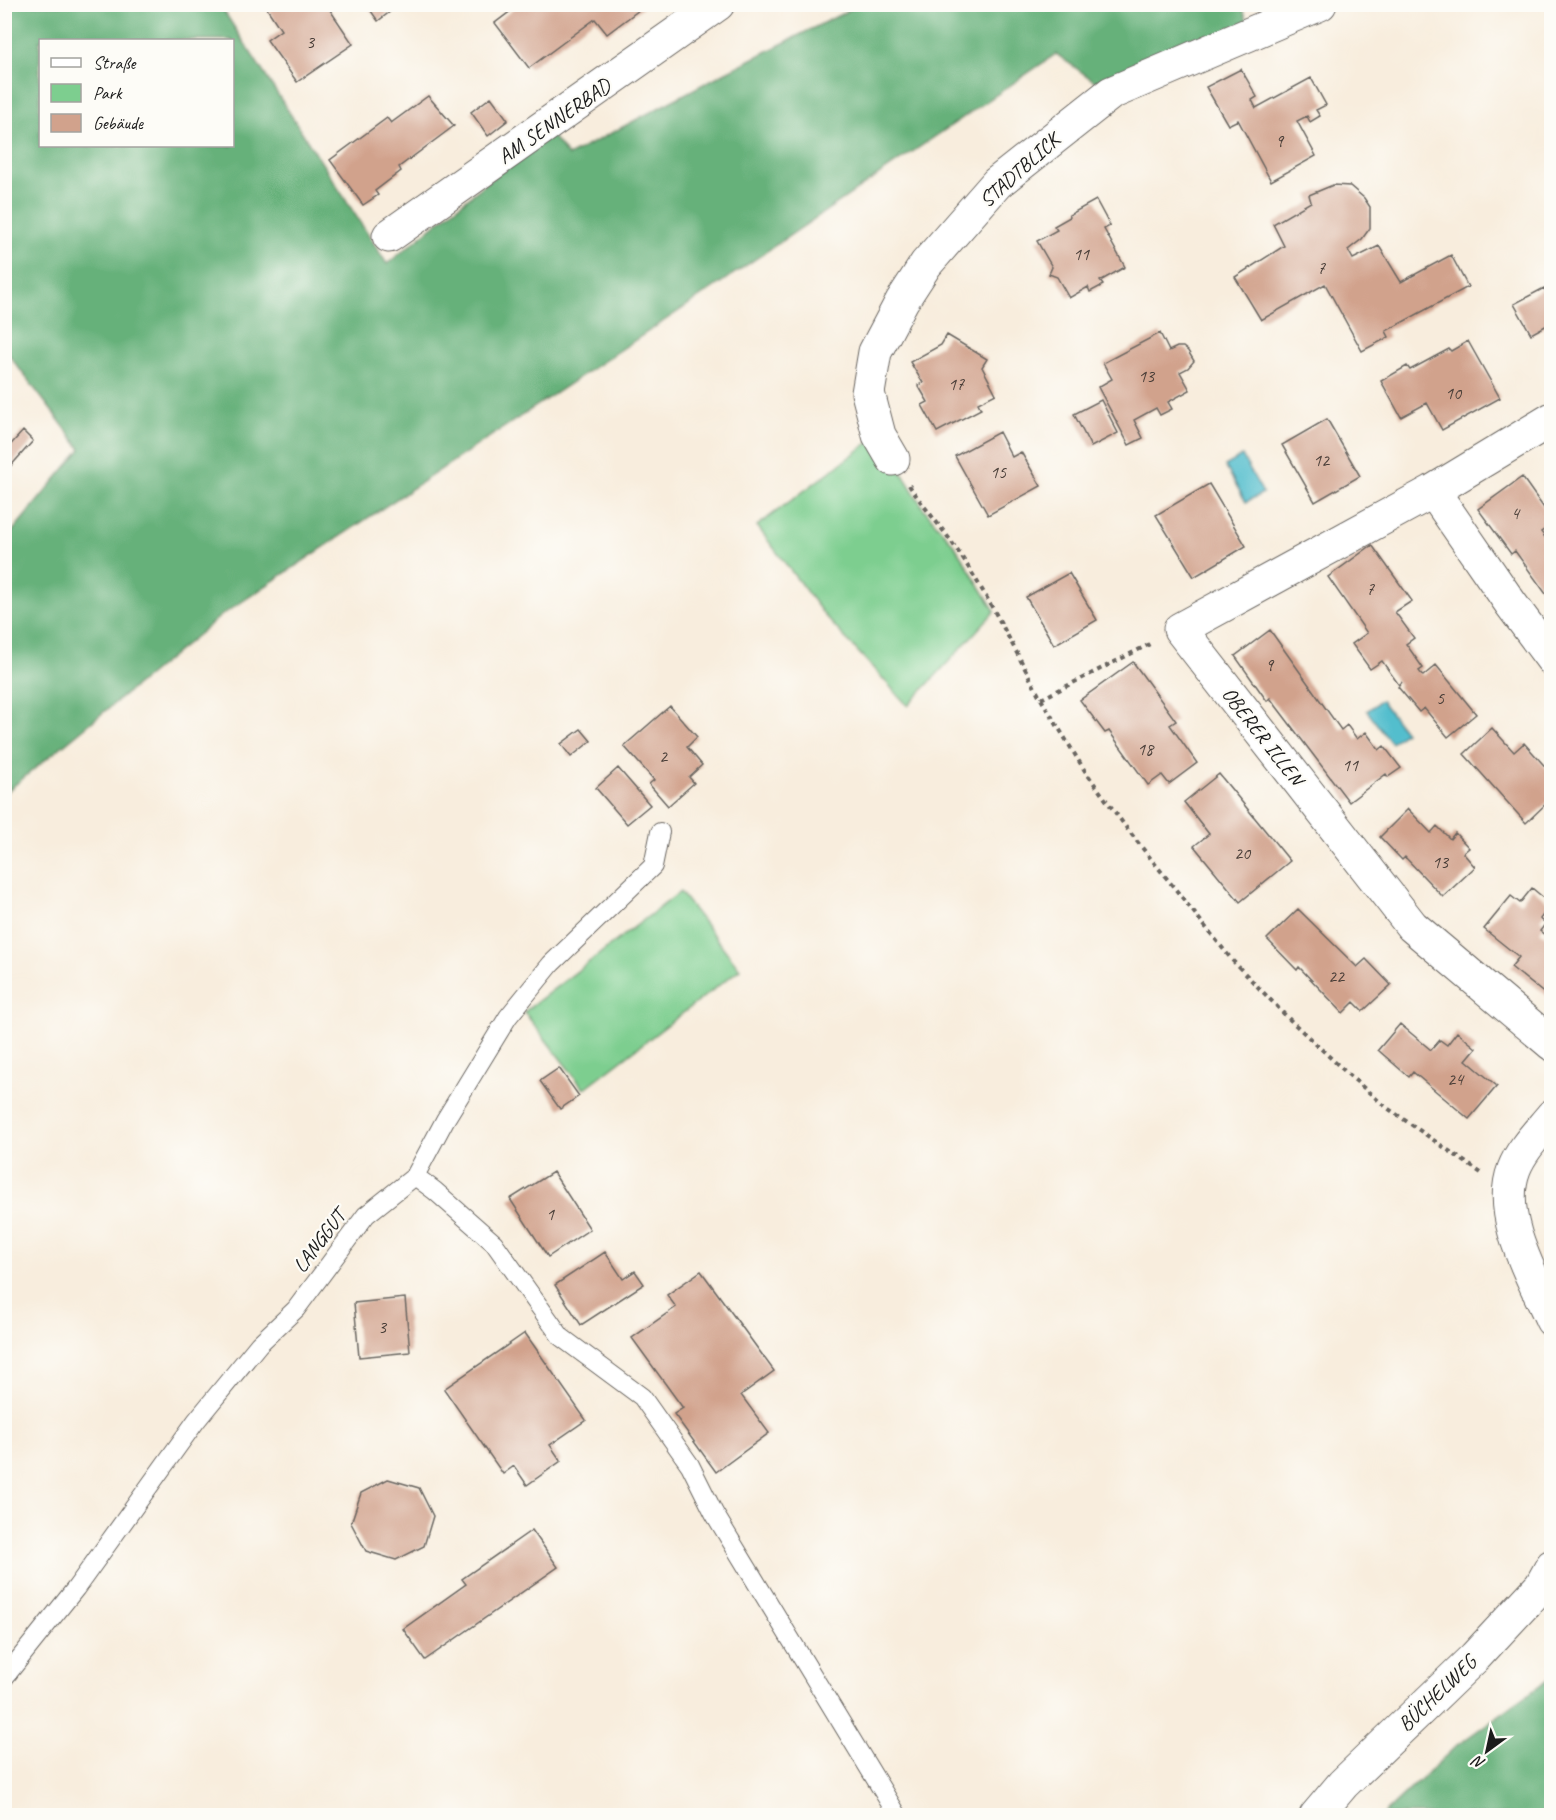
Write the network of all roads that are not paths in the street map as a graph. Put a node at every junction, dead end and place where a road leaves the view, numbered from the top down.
1 (718, 4) edge
2 (1320, 4) edge
3 (389, 237) dead end
4 (1551, 419) edge
5 (893, 459) road end
6 (1433, 491) junction
7 (1551, 658) edge
8 (660, 832) dead end
9 (1551, 1044) edge
10 (1551, 1116) edge
11 (415, 1176) junction
12 (1551, 1320) edge
13 (1551, 1566) edge
14 (4, 1678) edge
15 (898, 1815) edge
16 (1316, 1815) edge

1 - 3 street, AM SENNERBAD
2 - 5 street, STADTBLICK
4 - 6 street
6 - 7 street
6 - 9 street, OBERER ILLEN
8 - 11 lane, LANGGUT
10 - 12 street
11 - 14 lane, LANGGUT
11 - 15 lane
13 - 16 street, BÜCHELWEG

